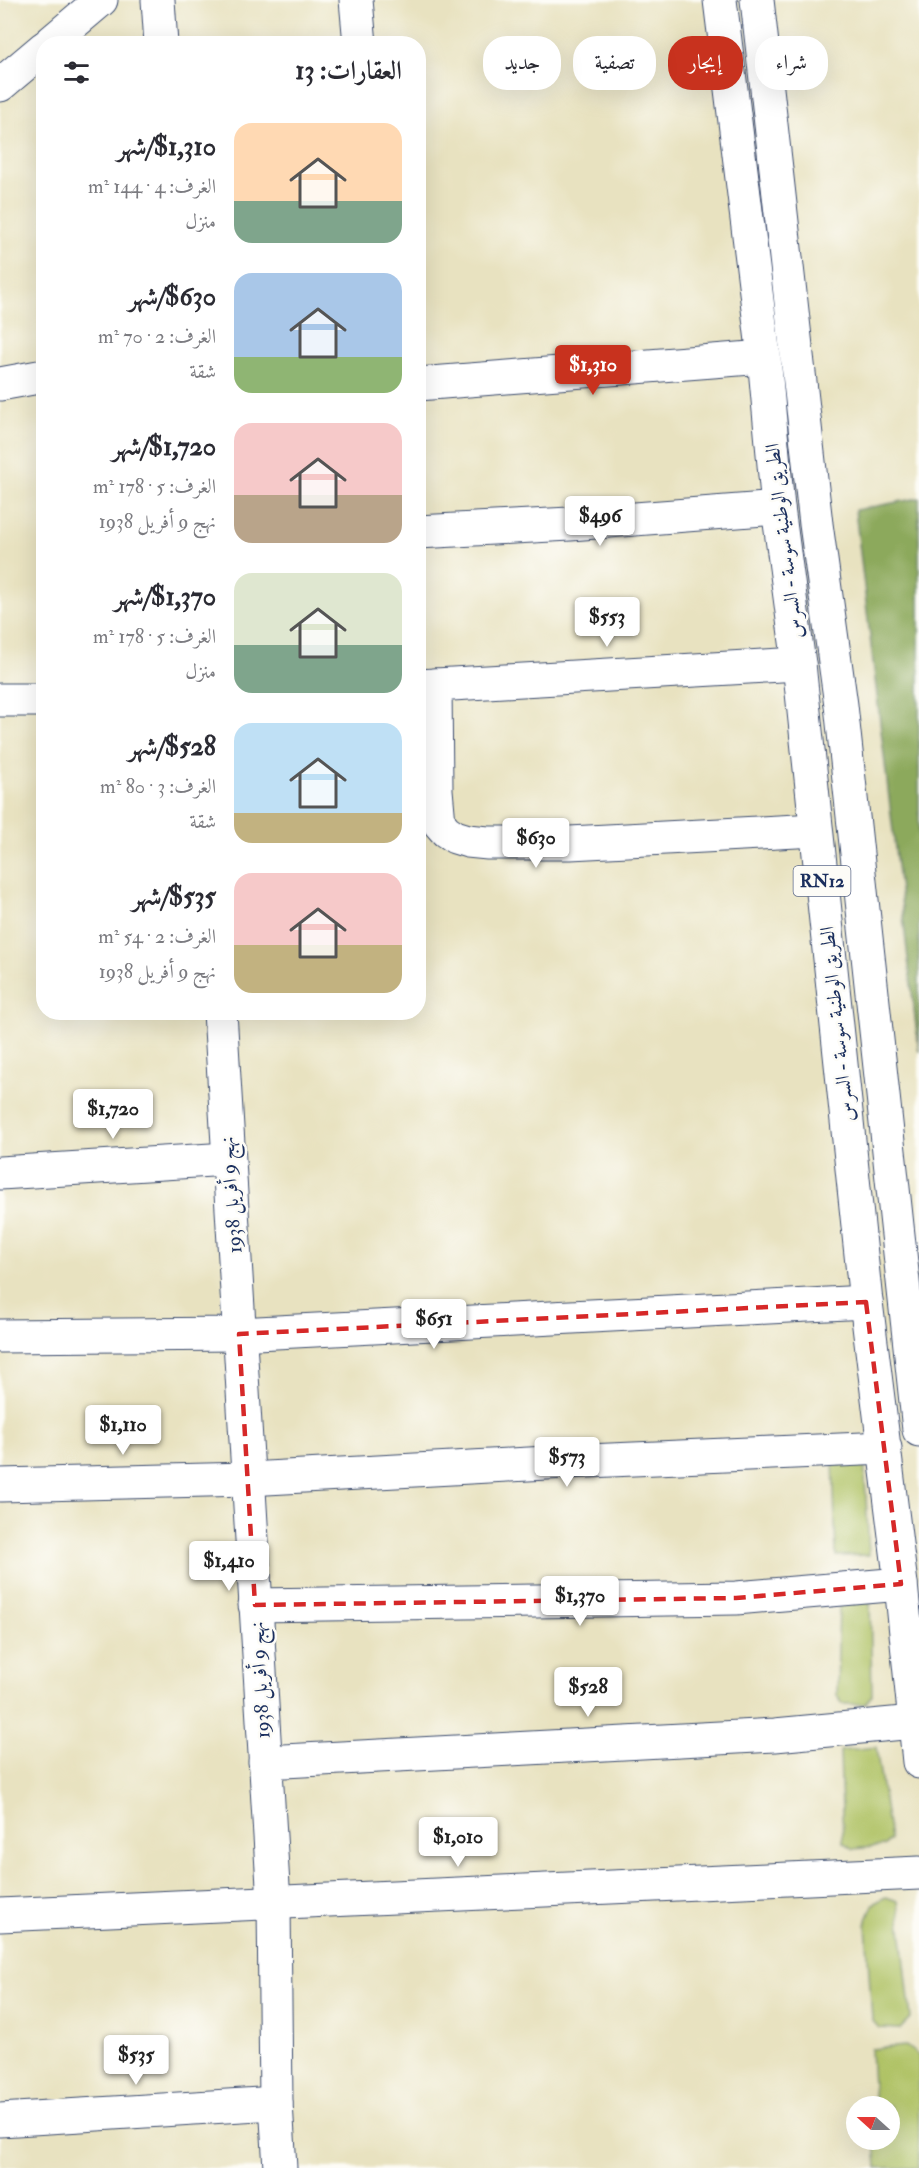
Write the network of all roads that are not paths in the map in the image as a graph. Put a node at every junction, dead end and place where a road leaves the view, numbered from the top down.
1 (100, 0) edge
2 (158, 0) edge
3 (356, 0) edge
4 (720, 0) edge
5 (757, 0) edge
6 (58, 36) edge
7 (160, 36) edge
8 (359, 36) edge
9 (36, 55) edge
10 (0, 85) edge
11 (764, 357) junction
12 (36, 377) edge
13 (426, 383) edge
14 (0, 384) edge
15 (778, 508) junction
16 (426, 532) edge
17 (799, 664) junction
18 (427, 685) edge
19 (0, 700) edge
20 (36, 700) edge
21 (816, 830) junction
22 (219, 1020) edge
23 (228, 1159) junction
24 (0, 1173) edge
25 (866, 1302) junction
26 (239, 1334) junction
27 (0, 1336) edge
28 (919, 1430) edge
29 (885, 1448) junction
30 (248, 1479) junction
31 (0, 1485) edge
32 (901, 1584) junction
33 (255, 1605) junction
34 (915, 1722) junction
35 (265, 1762) junction
36 (919, 1762) edge
37 (919, 1873) edge
38 (274, 1902) junction
39 (0, 1915) edge
40 (276, 2103) junction
41 (0, 2120) edge
42 (280, 2168) edge

1 - 6 main road
2 - 7 main road
3 - 8 main road
4 - 11 main road, الطريق الوطنية سوسة - السرس / RN12
5 - 28 main road, الطريق الوطنية سوسة - السرس / RN12
9 - 10 main road
11 - 13 main road
11 - 15 main road, الطريق الوطنية سوسة - السرس / RN12
12 - 14 main road
15 - 16 main road
15 - 17 main road, الطريق الوطنية سوسة - السرس / RN12
17 - 18 main road
17 - 21 main road, الطريق الوطنية سوسة - السرس / RN12
18 - 21 main road
19 - 20 main road
21 - 25 main road, الطريق الوطنية سوسة - السرس / RN12
22 - 23 main road, نهج 9 أفريل 1938
23 - 24 main road
23 - 26 main road, نهج 9 أفريل 1938
25 - 26 main road
25 - 29 main road, الطريق الوطنية سوسة - السرس / RN12
26 - 27 main road
26 - 30 main road, نهج 9 أفريل 1938
29 - 30 main road
29 - 32 main road, الطريق الوطنية سوسة - السرس / RN12
30 - 31 main road
30 - 33 main road, نهج 9 أفريل 1938
32 - 33 main road
32 - 34 main road, الطريق الوطنية سوسة - السرس / RN12
33 - 35 main road, نهج 9 أفريل 1938
34 - 35 main road
34 - 36 main road, الطريق الوطنية سوسة - السرس / RN12
35 - 38 main road, نهج 9 أفريل 1938
37 - 38 main road
38 - 39 main road
38 - 40 main road, نهج 9 أفريل 1938
40 - 41 main road
40 - 42 main road, نهج 9 أفريل 1938

